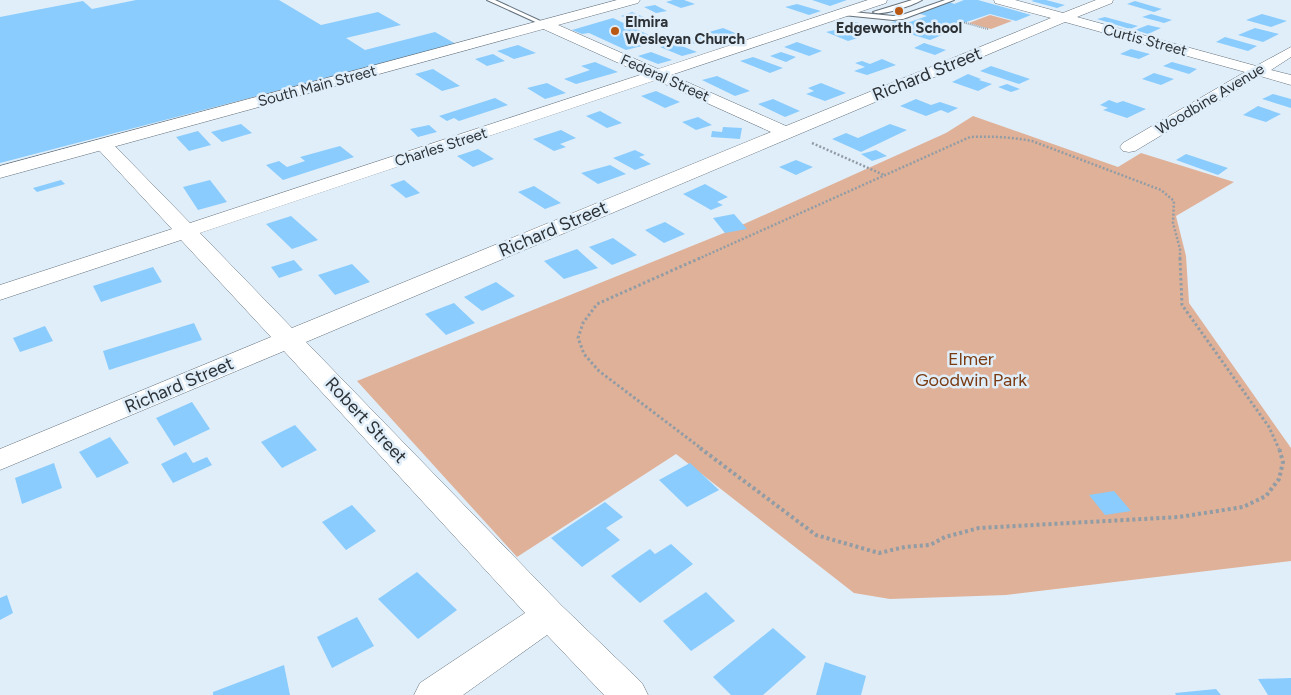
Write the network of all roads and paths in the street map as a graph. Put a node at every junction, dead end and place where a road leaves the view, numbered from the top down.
1 (490, 0) edge
2 (633, 0) edge
3 (881, 0) edge
4 (919, 0) edge
5 (951, 0) edge
6 (1000, 0) edge
7 (1107, 0) edge
8 (851, 10) junction
9 (1065, 18) junction
10 (962, 22) dead end
11 (544, 24) junction
12 (991, 30) dead end
13 (1291, 51) edge
14 (1258, 71) junction
15 (658, 75) junction
16 (1291, 80) edge
17 (786, 132) junction
18 (103, 144) junction
19 (1128, 147) dead end
20 (0, 172) edge
21 (885, 175) junction
22 (185, 231) junction
23 (0, 293) edge
24 (290, 339) junction
25 (0, 460) edge
26 (549, 615) junction
27 (433, 695) edge
28 (629, 695) edge

1 - 11 lane
2 - 11 street, South Main Street
3 - 8 street, Charles Street
4 - 8 lane
5 - 8 lane
6 - 9 street, Curtis Street
7 - 9 street, Richard Street
8 - 15 street, Charles Street
9 - 14 street, Curtis Street
9 - 17 street, Richard Street
10 - 12 path
11 - 15 street, Federal Street
11 - 18 street, South Main Street
13 - 14 street, Woodbine Avenue
14 - 16 street, Curtis Street
14 - 19 street, Woodbine Avenue
15 - 17 street, Federal Street
15 - 22 street, Charles Street
17 - 21 path
17 - 24 street, Richard Street
18 - 20 street, South Main Street
18 - 22 street, Robert Street
21 - 21 path
22 - 23 street, Charles Street
22 - 24 street, Robert Street
24 - 25 street, Richard Street
24 - 26 street, Robert Street
26 - 27 street
26 - 28 street, Robert Street

